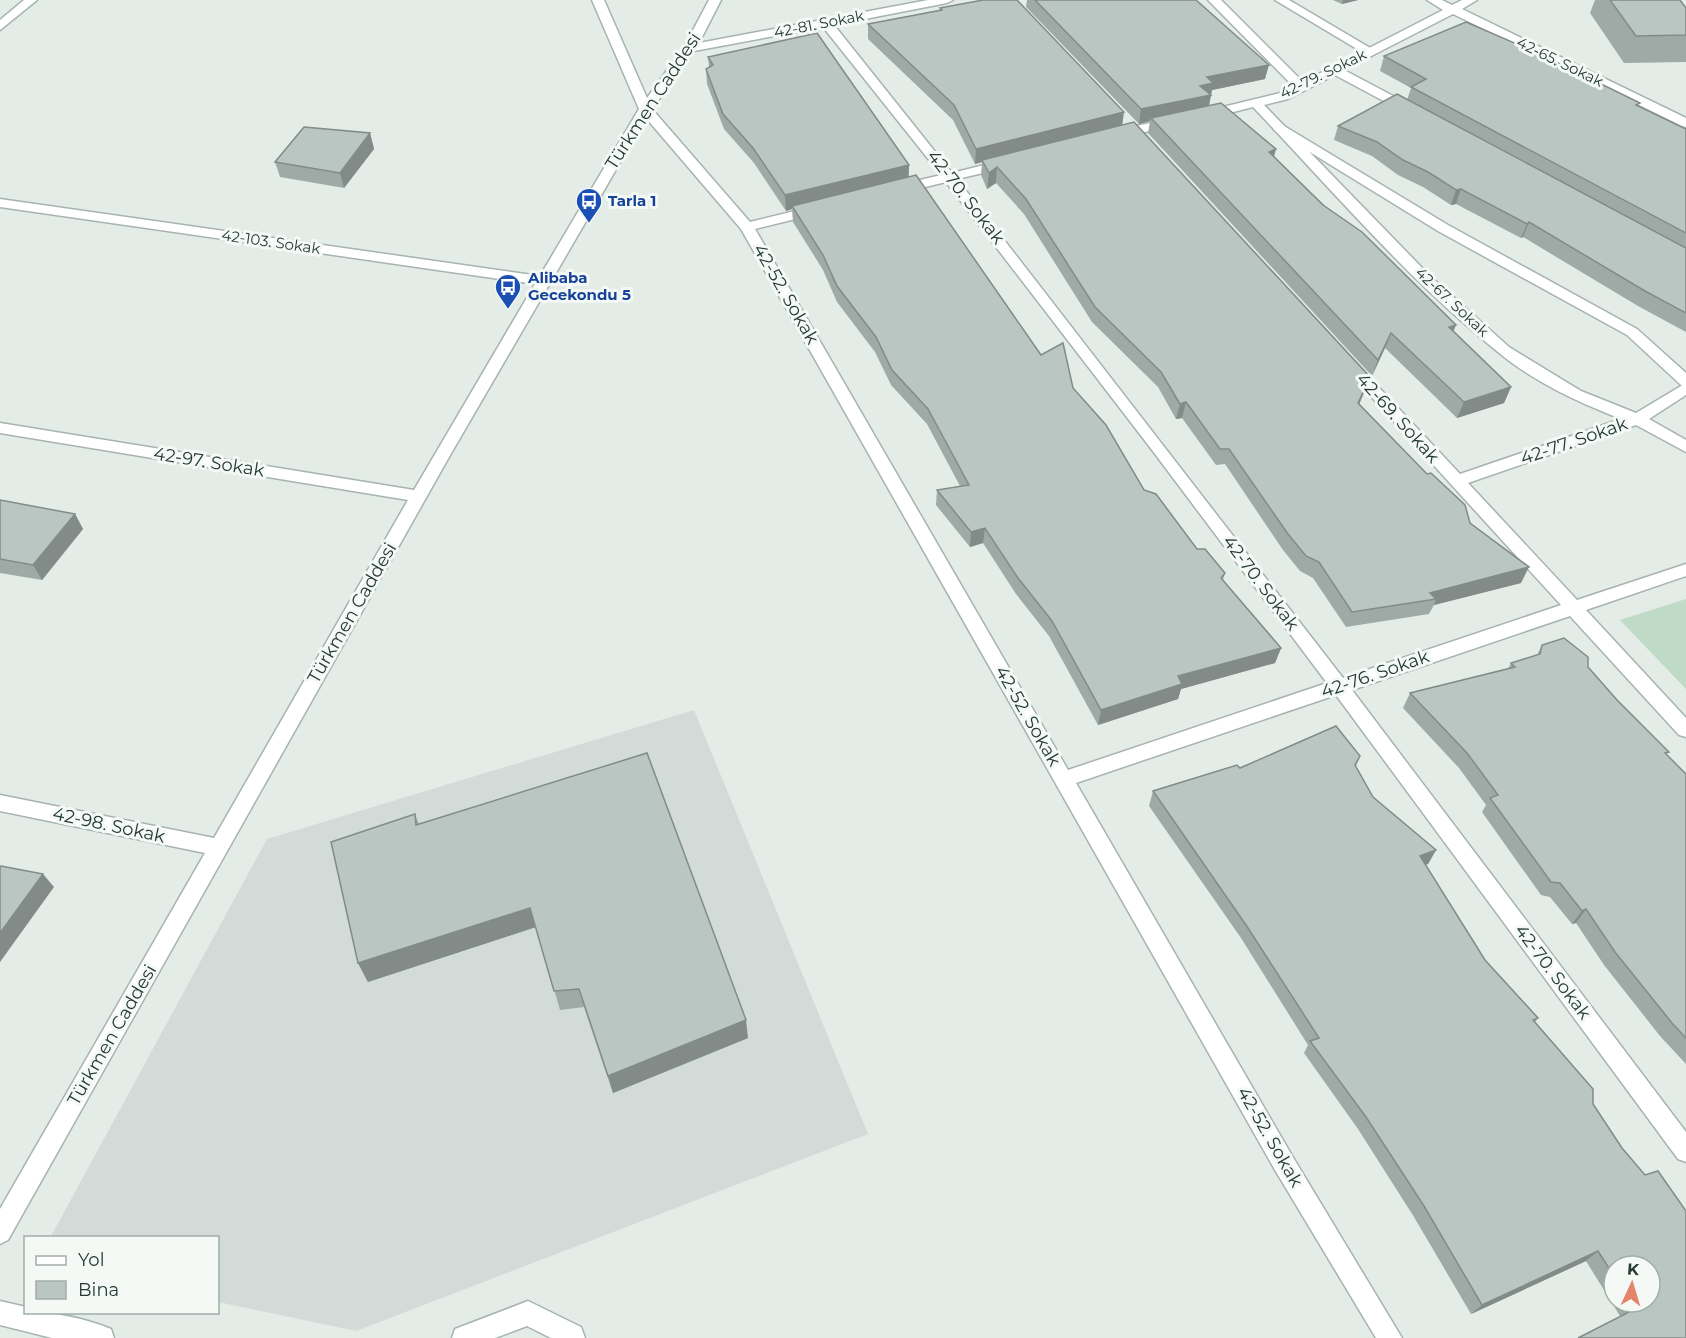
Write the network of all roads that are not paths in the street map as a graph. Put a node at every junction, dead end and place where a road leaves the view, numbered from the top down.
1 (31, 0) edge
2 (598, 0) edge
3 (716, 0) edge
4 (947, 0) edge
5 (1214, 0) edge
6 (1281, 0) edge
7 (1433, 0) edge
8 (1472, 0) edge
9 (1452, 9) junction
10 (826, 23) junction
11 (0, 26) edge
12 (690, 48) junction
13 (1371, 52) junction
14 (1335, 70) junction
15 (1301, 87) junction
16 (1256, 103) junction
17 (645, 109) junction
18 (1418, 114) edge
19 (1686, 123) edge
20 (1131, 126) junction
21 (1279, 127) junction
22 (1101, 139) edge
23 (1151, 148) edge
24 (1020, 160) edge
25 (951, 177) junction
26 (883, 194) edge
27 (0, 203) edge
28 (826, 207) edge
29 (747, 227) junction
30 (543, 281) junction
31 (1344, 358) edge
32 (1686, 381) edge
33 (1686, 388) edge
34 (1637, 419) junction
35 (0, 428) edge
36 (1686, 447) edge
37 (1456, 481) junction
38 (418, 496) junction
39 (1684, 573) edge
40 (1572, 608) junction
41 (1340, 686) junction
42 (1686, 730) edge
43 (1065, 779) junction
44 (0, 803) edge
45 (219, 847) junction
46 (1686, 1151) edge
47 (0, 1232) edge
48 (0, 1313) edge
49 (102, 1338) edge
50 (464, 1338) edge
51 (573, 1338) edge
52 (1390, 1338) edge

1 - 11 street
2 - 17 street, 42-52. Sokak
3 - 12 street, Türkmen Caddesi
4 - 10 street, 42-81. Sokak
5 - 15 street
6 - 13 street
7 - 9 street, 42-65. Sokak
8 - 9 street, 42-79. Sokak
9 - 13 street, 42-79. Sokak
9 - 19 street, 42-65. Sokak
10 - 12 street, 42-81. Sokak
10 - 25 street, 42-70. Sokak
12 - 17 street, Türkmen Caddesi
13 - 14 street, 42-79. Sokak
14 - 15 street, 42-79. Sokak
14 - 18 street
15 - 16 street, 42-79. Sokak
16 - 20 street, 42-79. Sokak
16 - 21 street, 42-67. Sokak
17 - 29 street, 42-52. Sokak
17 - 30 street, Türkmen Caddesi
20 - 22 street, 42-79. Sokak
20 - 23 street
21 - 32 street
21 - 34 street, 42-67. Sokak
24 - 25 street
25 - 26 street
25 - 41 street, 42-70. Sokak
27 - 30 street, 42-103. Sokak
28 - 29 street
29 - 43 street, 42-52. Sokak
30 - 38 street, Türkmen Caddesi
31 - 37 street, 42-69. Sokak
33 - 34 street, 42-77. Sokak
34 - 36 street, 42-67. Sokak
34 - 37 street, 42-77. Sokak
35 - 38 street, 42-97. Sokak
37 - 40 street, 42-69. Sokak
38 - 45 street, Türkmen Caddesi
39 - 40 street, 42-76. Sokak
40 - 41 street, 42-76. Sokak
40 - 42 street, 42-69. Sokak
41 - 43 street, 42-76. Sokak
41 - 46 street, 42-70. Sokak
43 - 52 street, 42-52. Sokak
44 - 45 street, 42-98. Sokak
45 - 47 street, Türkmen Caddesi
48 - 49 street
50 - 51 street

